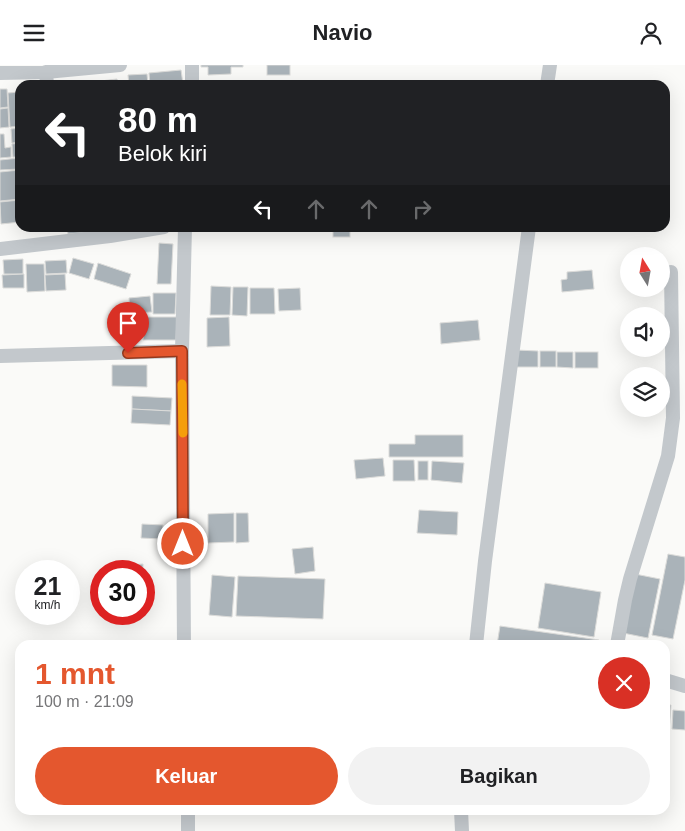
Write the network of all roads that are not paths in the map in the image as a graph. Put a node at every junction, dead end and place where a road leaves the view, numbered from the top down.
1 (120, 65) edge
2 (192, 65) edge
3 (550, 65) edge
4 (0, 73) edge
5 (46, 79) edge
6 (192, 80) edge
7 (548, 80) edge
8 (134, 232) edge
9 (185, 232) edge
10 (528, 232) edge
11 (67, 234) edge
12 (0, 249) edge
13 (672, 272) dead end
14 (182, 351) junction
15 (0, 356) edge
16 (184, 640) edge
17 (477, 640) edge
18 (619, 640) edge
19 (670, 682) edge
20 (685, 686) edge
21 (188, 815) edge
22 (461, 815) edge
23 (188, 831) edge
24 (462, 831) edge

1 - 5 street
2 - 6 street
3 - 7 street
4 - 5 street
8 - 11 street
9 - 14 street
10 - 17 street
11 - 12 street
13 - 18 street
14 - 15 street
14 - 16 street
19 - 20 street
21 - 23 street
22 - 24 street

